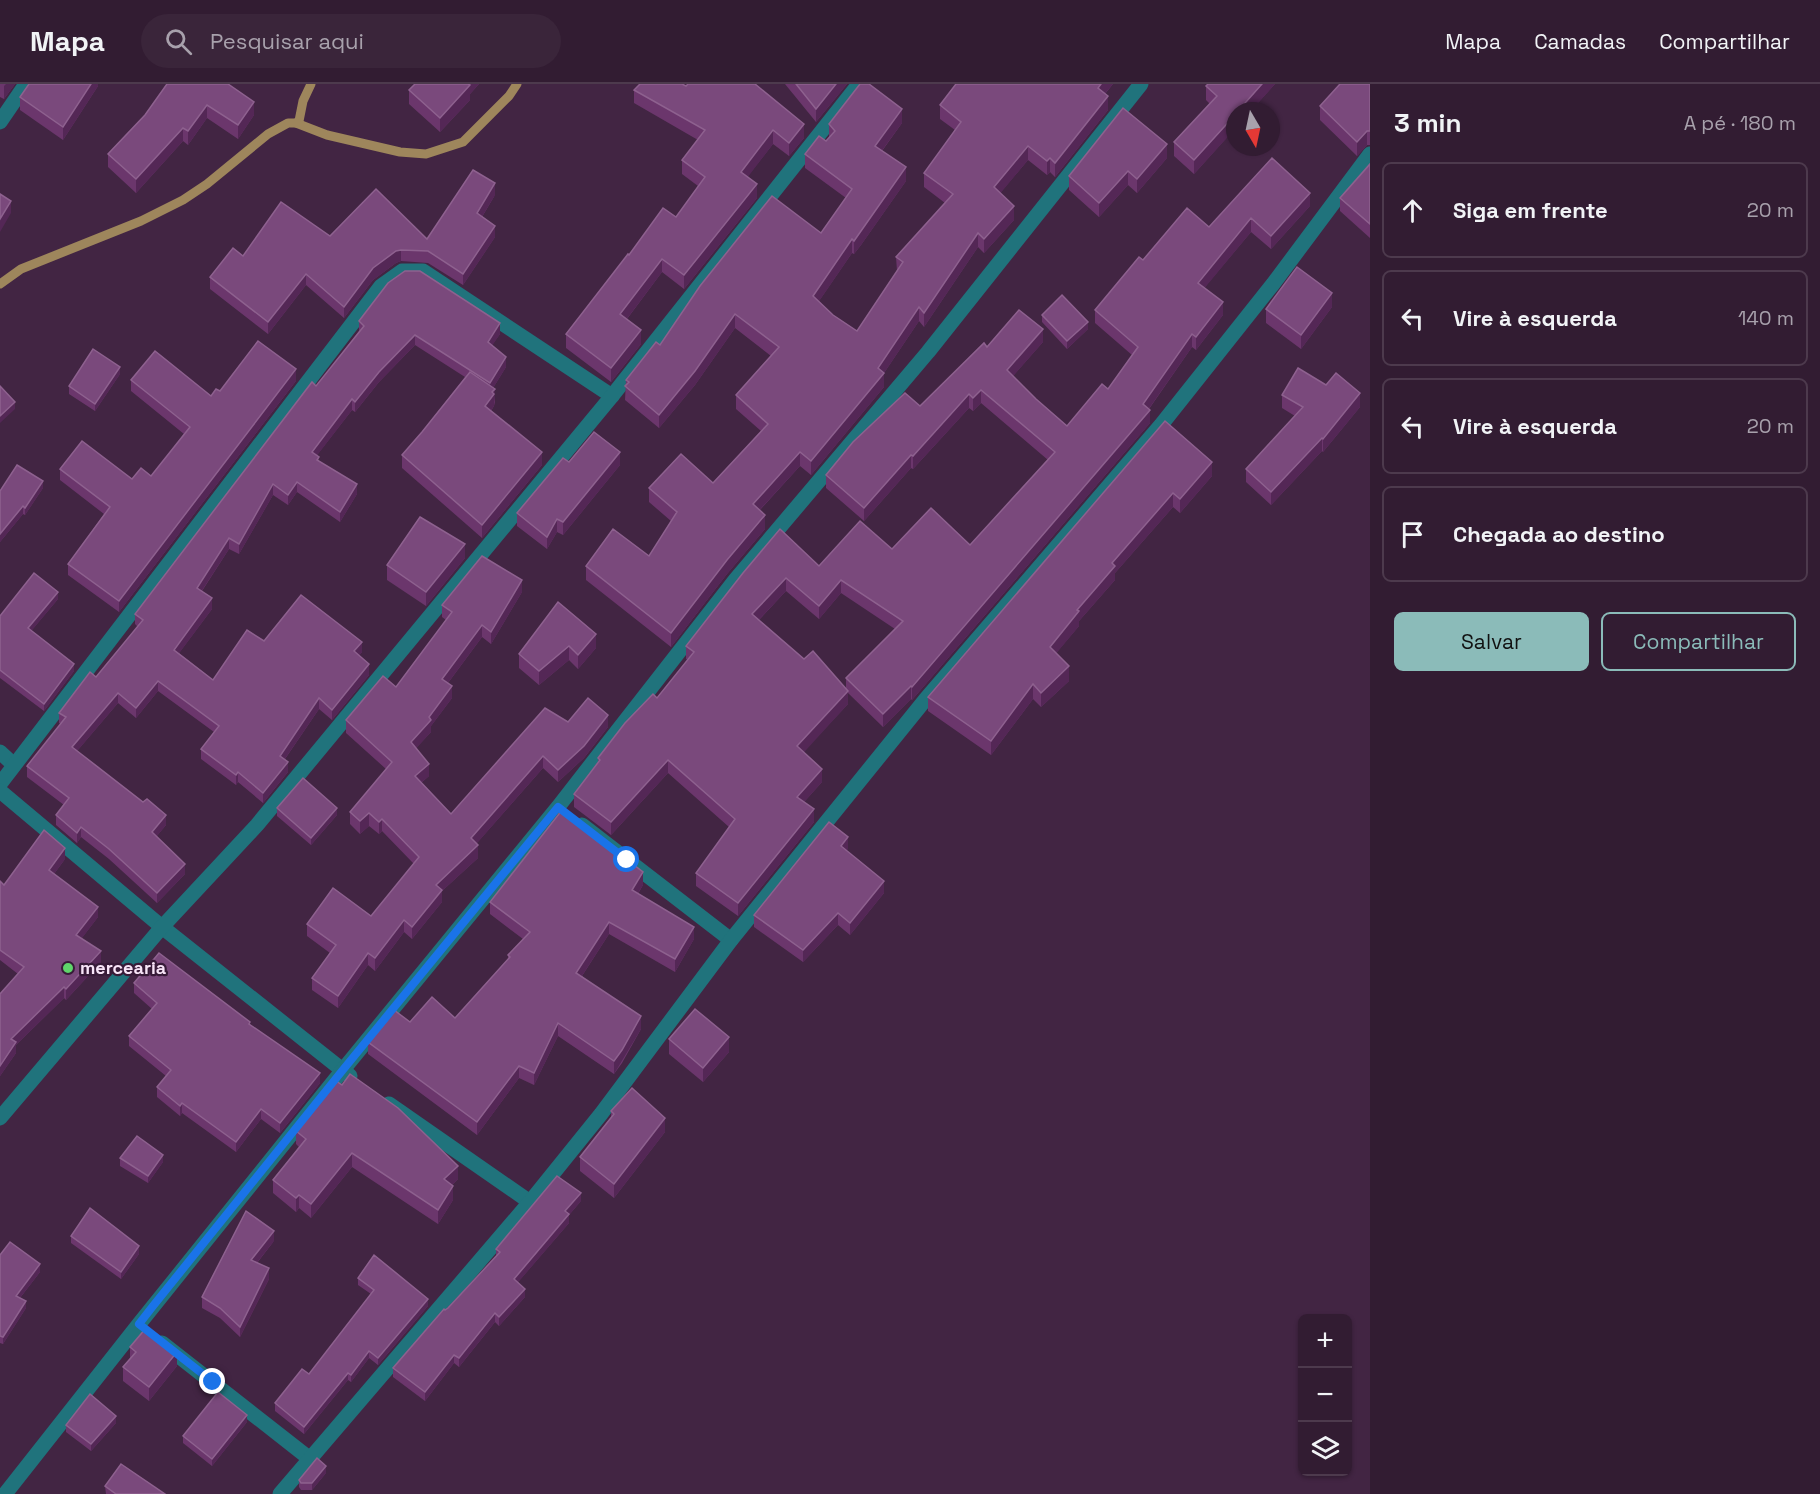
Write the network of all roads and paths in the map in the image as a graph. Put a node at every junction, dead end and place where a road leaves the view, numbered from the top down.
1 (26, 84) edge
2 (859, 84) edge
3 (1142, 84) edge
4 (0, 122) edge
5 (1370, 154) edge
6 (612, 396) junction
7 (0, 752) edge
8 (14, 765) junction
9 (0, 784) edge
10 (0, 791) edge
11 (558, 807) junction
12 (162, 927) junction
13 (731, 939) junction
14 (342, 1071) junction
15 (361, 1084) edge
16 (380, 1097) edge
17 (0, 1118) edge
18 (530, 1202) junction
19 (139, 1324) junction
20 (308, 1461) junction
21 (5, 1494) edge
22 (280, 1494) edge

1 - 4 street
2 - 6 street
3 - 11 street
5 - 13 street
6 - 8 street
6 - 12 street
7 - 8 street
8 - 9 street
10 - 12 street
11 - 13 street
11 - 14 street
12 - 14 street
12 - 17 street
13 - 18 street
14 - 15 street
14 - 19 street
16 - 18 street
18 - 20 street
19 - 20 street
19 - 21 street
20 - 22 street

